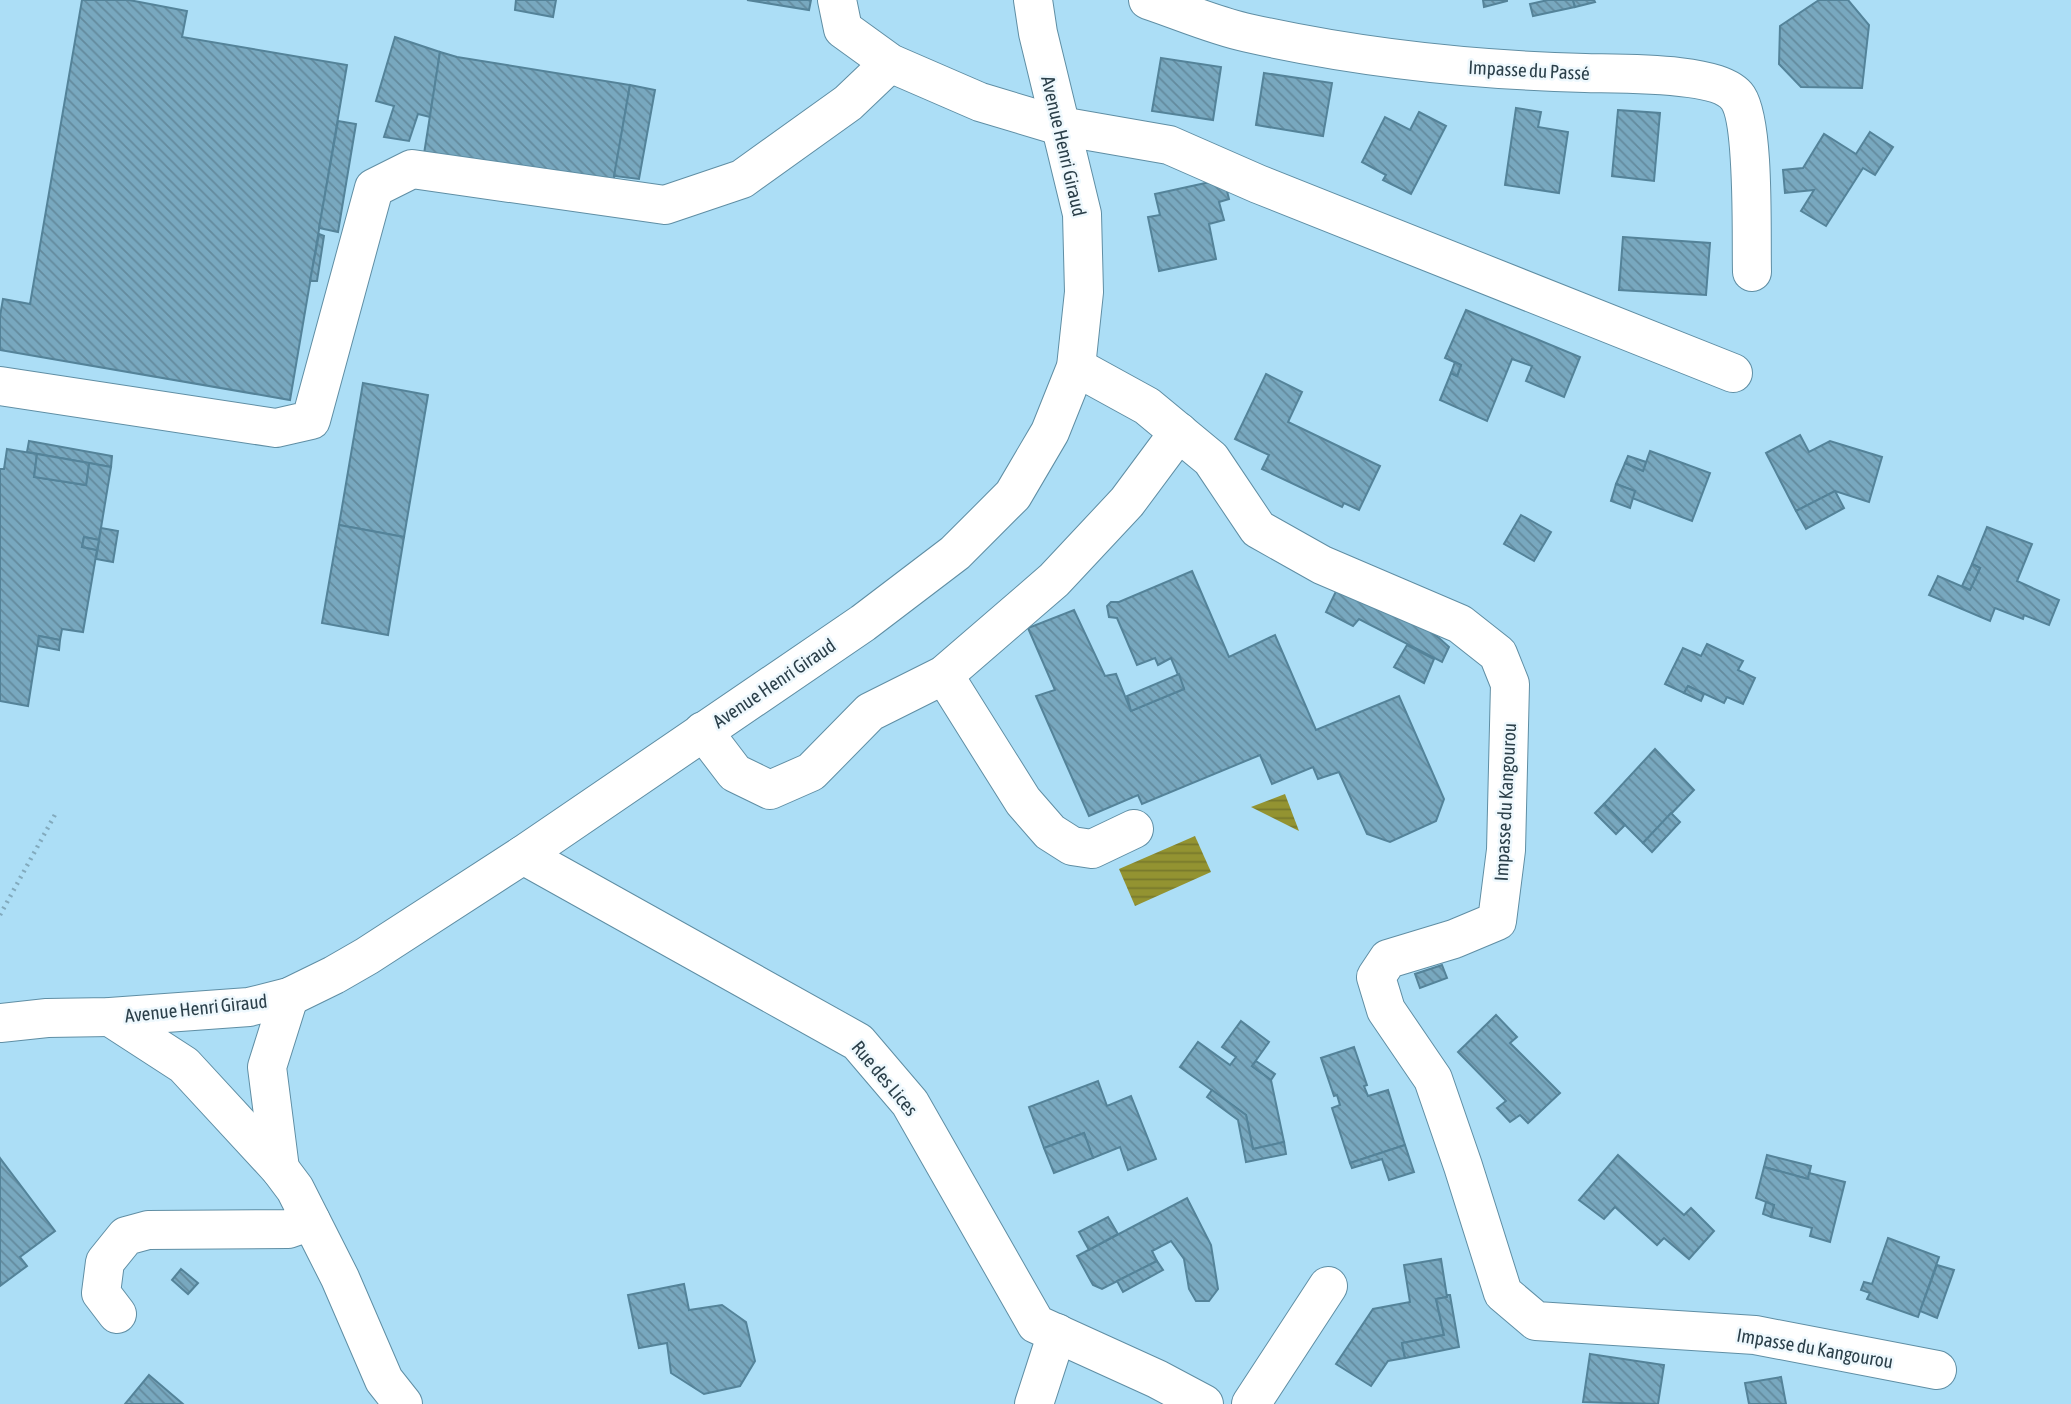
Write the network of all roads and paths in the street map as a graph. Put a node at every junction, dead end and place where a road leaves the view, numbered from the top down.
1 (837, 0) edge
2 (1033, 0) edge
3 (1148, 0) edge
4 (890, 63) junction
5 (1060, 126) junction
6 (1752, 272) dead end
7 (1076, 368) junction
8 (1733, 373) dead end
9 (0, 386) edge
10 (1178, 432) junction
11 (944, 675) junction
12 (703, 731) junction
13 (57, 811) dead end
14 (1134, 829) dead end
15 (523, 855) junction
16 (0, 915) edge
17 (289, 997) junction
18 (0, 1006) edge
19 (110, 1017) junction
20 (47, 1018) junction
21 (0, 1023) edge
22 (280, 1169) junction
23 (311, 1221) junction
24 (1328, 1286) dead end
25 (117, 1314) dead end
26 (1057, 1334) junction
27 (1937, 1370) dead end
28 (403, 1404) edge
29 (1034, 1404) edge
30 (1204, 1404) edge
31 (1251, 1404) edge

1 - 4 street
2 - 5 street, Avenue Henri Giraud
3 - 6 street, Impasse du Passé
4 - 5 street
4 - 9 street
5 - 7 street, Avenue Henri Giraud
5 - 8 street
7 - 10 street, Impasse du Kangourou
7 - 12 street, Avenue Henri Giraud
10 - 11 street
10 - 27 street, Impasse du Kangourou
11 - 12 street
11 - 14 street
12 - 15 street, Avenue Henri Giraud
13 - 16 path
15 - 17 street, Avenue Henri Giraud
15 - 26 street, Rue des Lices
17 - 19 street, Avenue Henri Giraud
17 - 22 street
18 - 20 street, Avenue Henri Giraud
19 - 20 street, Avenue Henri Giraud
19 - 22 street
20 - 21 street, Avenue Henri Giraud
22 - 23 street
23 - 25 street
23 - 28 street
24 - 31 street
26 - 29 street
26 - 30 street, Rue des Lices

